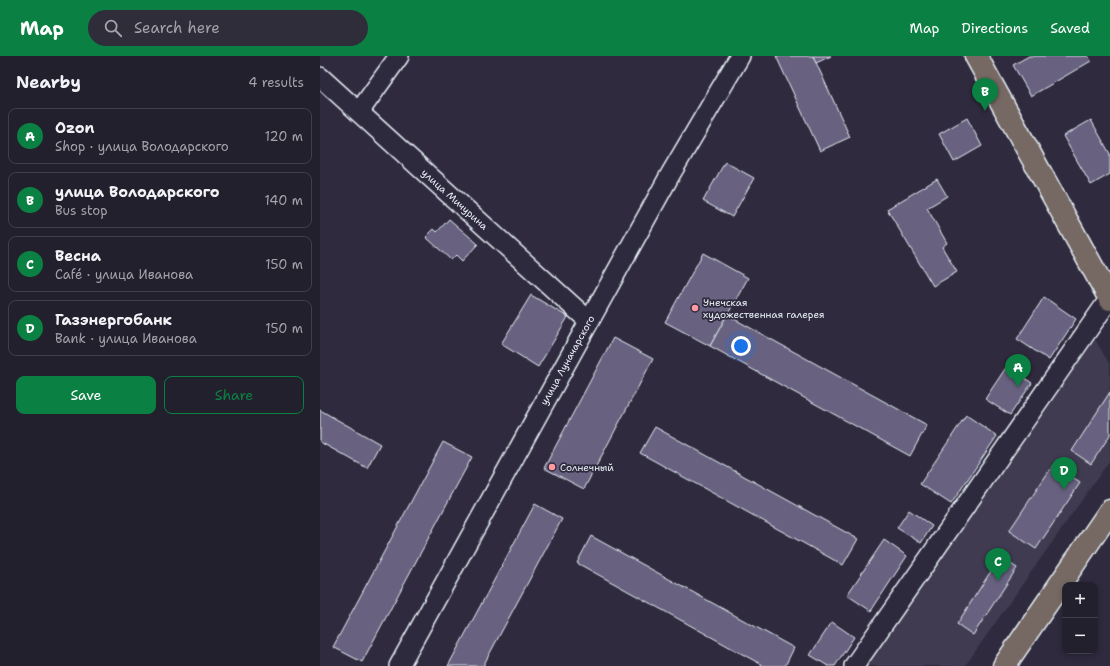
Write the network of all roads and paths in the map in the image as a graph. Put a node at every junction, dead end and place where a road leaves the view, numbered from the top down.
1 (399, 56) edge
2 (740, 56) edge
3 (976, 56) edge
4 (320, 77) edge
5 (359, 112) junction
6 (1110, 299) edge
7 (589, 321) junction
8 (1110, 511) edge
9 (399, 666) edge
10 (854, 666) edge
11 (1004, 666) edge

1 - 5 street
2 - 7 street, улица Луначарского
3 - 6 main road
4 - 5 street, улица Мичурина
5 - 7 street, улица Мичурина
6 - 10 street
7 - 9 street, улица Луначарского
8 - 11 main road

